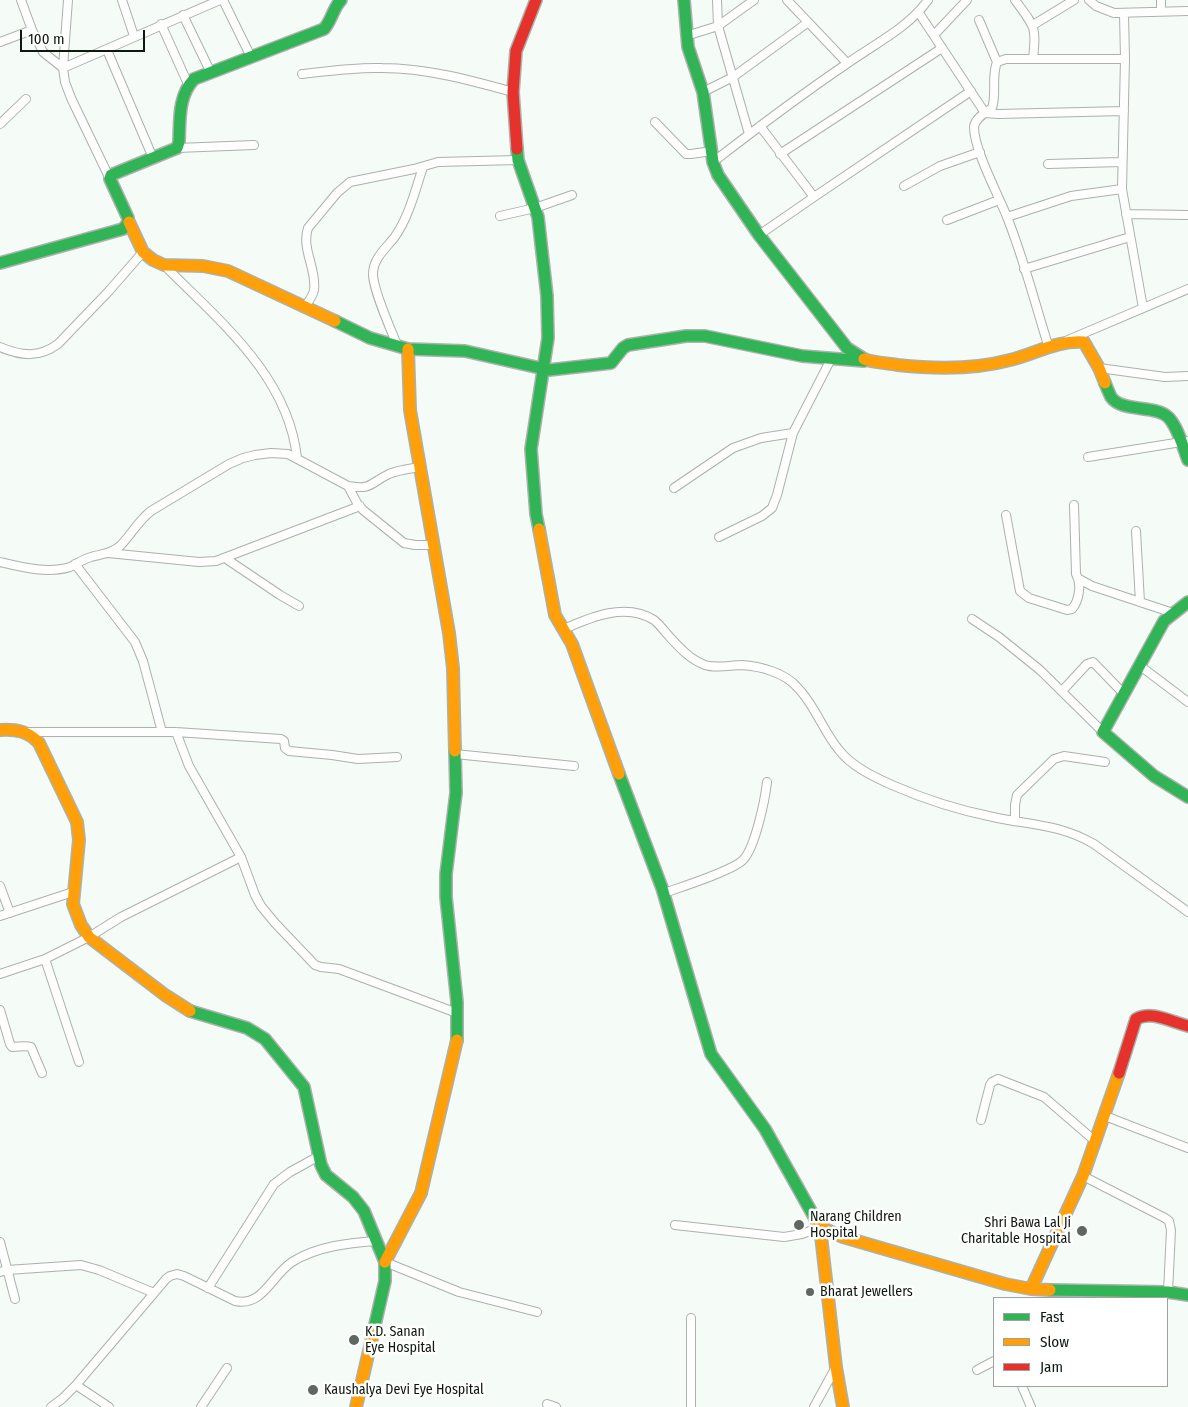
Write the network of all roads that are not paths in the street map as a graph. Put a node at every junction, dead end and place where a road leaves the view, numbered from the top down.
1 (21, 0) edge
2 (68, 0) edge
3 (122, 0) edge
4 (221, 0) edge
5 (341, 0) edge
6 (536, 0) edge
7 (684, 0) edge
8 (718, 0) edge
9 (754, 0) edge
10 (787, 0) edge
11 (928, 0) edge
12 (967, 0) edge
13 (1015, 0) edge
14 (1074, 0) edge
15 (1090, 0) edge
16 (1161, 0) edge
17 (199, 4) edge
18 (1161, 11) junction
19 (1188, 11) edge
20 (919, 13) junction
21 (1124, 14) junction
22 (183, 15) junction
23 (979, 20) dead end
24 (807, 22) junction
25 (161, 24) junction
26 (718, 26) junction
27 (1033, 26) junction
28 (32, 30) junction
29 (134, 36) junction
30 (686, 36) junction
31 (934, 36) junction
32 (0, 42) edge
33 (942, 48) junction
34 (107, 50) junction
35 (251, 57) junction
36 (1033, 58) junction
37 (1125, 59) junction
38 (997, 62) junction
39 (847, 63) junction
40 (63, 68) junction
41 (211, 72) junction
42 (302, 74) dead end
43 (733, 77) junction
44 (188, 84) junction
45 (513, 92) junction
46 (703, 92) junction
47 (971, 92) junction
48 (26, 99) dead end
49 (1124, 112) junction
50 (985, 113) junction
51 (655, 122) dead end
52 (0, 124) edge
53 (760, 126) junction
54 (749, 134) junction
55 (254, 145) dead end
56 (177, 148) junction
57 (980, 152) junction
58 (780, 154) junction
59 (712, 157) junction
60 (153, 158) junction
61 (518, 160) junction
62 (1121, 162) junction
63 (1048, 164) dead end
64 (423, 167) junction
65 (110, 179) junction
66 (904, 186) dead end
67 (1122, 189) junction
68 (572, 195) dead end
69 (814, 196) junction
70 (999, 200) junction
71 (535, 208) junction
72 (1126, 214) junction
73 (1188, 215) edge
74 (500, 216) dead end
75 (1007, 217) junction
76 (947, 220) dead end
77 (129, 222) junction
78 (759, 235) junction
79 (1130, 237) junction
80 (143, 252) junction
81 (0, 263) edge
82 (164, 265) junction
83 (1024, 269) junction
84 (1188, 289) edge
85 (305, 307) junction
86 (1143, 308) junction
87 (1054, 346) junction
88 (0, 347) edge
89 (403, 348) junction
90 (831, 359) junction
91 (868, 361) junction
92 (1098, 368) junction
93 (543, 369) junction
94 (1188, 376) edge
95 (792, 433) junction
96 (1185, 442) edge
97 (1088, 457) dead end
98 (297, 458) junction
99 (1188, 460) edge
100 (420, 467) junction
101 (348, 486) junction
102 (674, 488) dead end
103 (360, 506) junction
104 (1074, 506) dead end
105 (1006, 515) dead end
106 (1136, 531) dead end
107 (719, 537) dead end
108 (434, 545) junction
109 (108, 553) junction
110 (225, 558) junction
111 (0, 562) edge
112 (75, 564) junction
113 (1079, 579) junction
114 (1140, 602) junction
115 (1188, 603) edge
116 (299, 606) dead end
117 (1173, 613) junction
118 (972, 619) dead end
119 (564, 629) junction
120 (1139, 666) junction
121 (1062, 691) junction
122 (1125, 695) junction
123 (1188, 702) edge
124 (0, 730) edge
125 (27, 732) junction
126 (162, 732) junction
127 (176, 732) junction
128 (1103, 732) junction
129 (455, 754) junction
130 (397, 757) dead end
131 (1106, 762) dead end
132 (574, 766) dead end
133 (767, 782) dead end
134 (1188, 797) edge
135 (1015, 820) junction
136 (241, 857) junction
137 (0, 886) edge
138 (73, 892) junction
139 (664, 893) junction
140 (1188, 912) edge
141 (10, 913) junction
142 (0, 916) edge
143 (89, 937) junction
144 (45, 959) junction
145 (0, 974) edge
146 (0, 1010) edge
147 (457, 1013) junction
148 (1188, 1026) edge
149 (79, 1062) dead end
150 (42, 1073) dead end
151 (1105, 1116) junction
152 (981, 1120) dead end
153 (1095, 1141) junction
154 (1188, 1148) edge
155 (319, 1156) junction
156 (1083, 1176) junction
157 (675, 1225) dead end
158 (820, 1227) junction
159 (377, 1241) junction
160 (0, 1242) edge
161 (385, 1262) junction
162 (4, 1271) edge
163 (208, 1288) junction
164 (1168, 1292) junction
165 (154, 1293) junction
166 (1031, 1294) edge
167 (1188, 1295) edge
168 (15, 1299) dead end
169 (537, 1312) dead end
170 (690, 1318) dead end
171 (993, 1362) edge
172 (836, 1367) junction
173 (227, 1368) dead end
174 (977, 1370) dead end
175 (76, 1385) junction
176 (1022, 1387) edge
177 (547, 1404) dead end
178 (51, 1407) edge
179 (109, 1407) edge
180 (201, 1407) edge
181 (356, 1407) edge
182 (556, 1407) edge
183 (691, 1407) edge
184 (814, 1407) edge
185 (843, 1407) edge
186 (1031, 1407) edge

1 - 28 street
2 - 40 street
3 - 29 street
4 - 17 street
4 - 35 street
5 - 35 street
6 - 45 street
7 - 30 street
8 - 26 street
9 - 26 street
10 - 24 street
11 - 20 street
12 - 31 street
13 - 27 street
14 - 27 street
15 - 21 street
16 - 18 street
17 - 22 street
18 - 19 street
18 - 21 street
20 - 31 street
20 - 39 street
21 - 37 street
22 - 25 street
22 - 41 street
23 - 38 street
24 - 39 street
24 - 43 street
25 - 29 street
25 - 44 street
26 - 30 street
26 - 43 street
27 - 36 street
28 - 32 street
28 - 40 street
29 - 34 street
30 - 46 street
31 - 33 street
33 - 47 street
33 - 58 street
34 - 40 street
34 - 60 street
35 - 41 street
36 - 37 street
36 - 38 street
37 - 49 street
38 - 50 street
39 - 53 street
40 - 65 street
41 - 44 street
42 - 45 street
43 - 46 street
43 - 54 street
44 - 56 street
45 - 61 street
46 - 59 street
47 - 50 street
47 - 69 street
48 - 52 street
49 - 50 street
49 - 62 street
50 - 57 street
51 - 59 street
53 - 54 street
53 - 58 street
54 - 59 street
55 - 56 street
56 - 60 street
57 - 66 street
57 - 70 street
58 - 69 street
59 - 78 street
60 - 65 street
61 - 64 street
61 - 71 street
62 - 63 street
62 - 67 street
64 - 85 street
64 - 89 street
65 - 77 street
67 - 72 street
67 - 75 street
68 - 71 street
69 - 78 street
70 - 75 street
70 - 76 street
71 - 74 street
71 - 93 street
72 - 73 street
72 - 79 street
75 - 83 street
77 - 80 street
77 - 81 street
78 - 91 street
79 - 83 street
79 - 86 street
80 - 82 street
80 - 88 street
82 - 85 street
82 - 98 street
83 - 87 street
84 - 86 street
85 - 89 street
86 - 87 street
87 - 91 street
87 - 92 street
89 - 93 street
89 - 100 street
90 - 91 street
90 - 93 street
90 - 95 street
92 - 94 street
92 - 96 street
93 - 119 street
95 - 102 street
95 - 107 street
96 - 97 street
96 - 99 street
98 - 101 street
98 - 109 street
100 - 101 street
100 - 108 street
101 - 103 street
103 - 108 street
103 - 110 street
104 - 113 street
105 - 113 street
106 - 114 street
108 - 129 street
109 - 110 street
109 - 112 street
110 - 116 street
111 - 112 street
112 - 126 street
113 - 114 street
114 - 117 street
115 - 117 street
117 - 120 street
118 - 121 street
119 - 135 street
119 - 139 street
120 - 122 street
120 - 123 street
121 - 122 street
121 - 128 street
122 - 128 street
124 - 125 street
125 - 126 street
125 - 138 street
126 - 127 street
127 - 130 street
127 - 136 street
128 - 134 street
129 - 132 street
129 - 147 street
131 - 135 street
133 - 139 street
135 - 140 street
136 - 143 street
136 - 147 street
137 - 141 street
138 - 141 street
138 - 143 street
139 - 158 street
141 - 142 street
143 - 144 street
143 - 155 street
144 - 145 street
144 - 149 street
146 - 150 street
147 - 161 street
148 - 151 street
151 - 153 street
151 - 154 street
152 - 153 street
153 - 156 street
155 - 159 street
155 - 163 street
156 - 164 street
156 - 166 street
157 - 158 street
158 - 166 street
158 - 172 street
159 - 161 street
159 - 163 street
160 - 162 street
161 - 169 street
161 - 181 street
162 - 165 street
162 - 168 street
163 - 165 street
164 - 166 street
164 - 167 street
165 - 175 street
170 - 183 street
171 - 174 street
172 - 184 street
172 - 185 street
173 - 180 street
175 - 178 street
175 - 179 street
176 - 186 street
177 - 182 street

